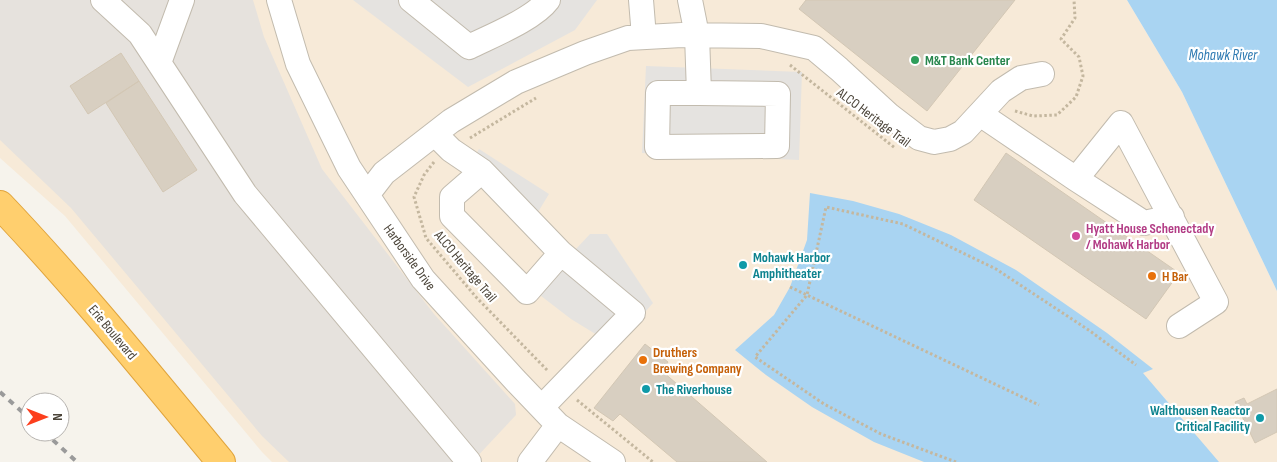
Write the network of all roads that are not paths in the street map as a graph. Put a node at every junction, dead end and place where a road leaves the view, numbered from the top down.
1 (103, 0) edge
2 (182, 0) edge
3 (279, 0) edge
4 (411, 0) edge
5 (548, 0) edge
6 (641, 0) edge
7 (690, 0) edge
8 (697, 35) junction
9 (644, 37) junction
10 (159, 63) junction
11 (1042, 74) dead end
12 (699, 93) junction
13 (988, 120) junction
14 (443, 142) junction
15 (482, 171) junction
16 (1076, 179) junction
17 (367, 196) junction
18 (0, 205) edge
19 (1172, 216) junction
20 (561, 253) junction
21 (1179, 326) dead end
22 (542, 407) junction
23 (558, 425) junction
24 (221, 462) edge
25 (469, 462) edge
26 (530, 462) edge
27 (613, 462) edge

1 - 10 street
2 - 10 street
3 - 17 street, Harborside Drive
4 - 5 street
6 - 9 street
7 - 8 street
8 - 9 street
8 - 12 street
8 - 13 street
9 - 14 street
10 - 25 street
11 - 13 street
12 - 12 street
13 - 16 street
14 - 15 street
14 - 17 street
15 - 20 street
15 - 20 street
16 - 19 street
16 - 19 street
17 - 22 street, Harborside Drive
18 - 24 highway, Erie Boulevard
19 - 21 street
20 - 22 street
22 - 23 street, Harborside Drive
23 - 26 street
23 - 27 street, Harborside Drive

